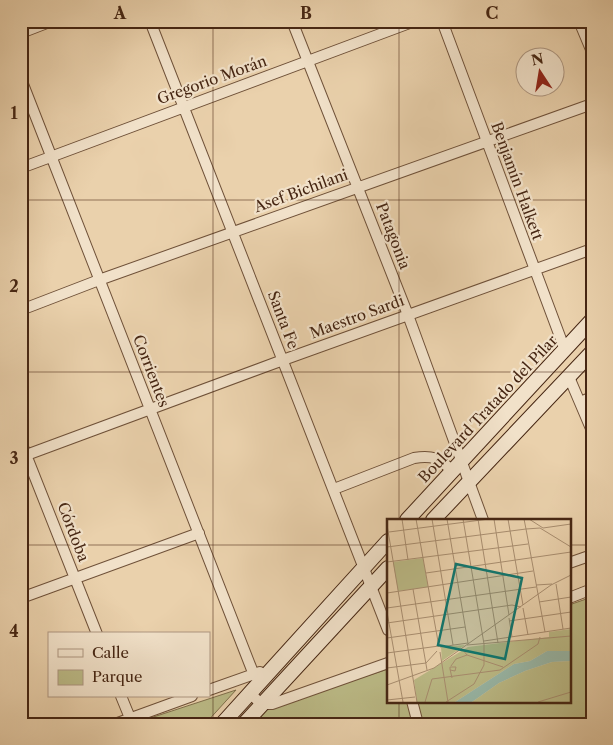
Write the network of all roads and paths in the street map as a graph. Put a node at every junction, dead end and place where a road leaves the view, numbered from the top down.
1 (52, 21) edge
2 (150, 21) edge
3 (292, 21) edge
4 (414, 21) edge
5 (442, 21) edge
6 (579, 21) edge
7 (21, 33) edge
8 (592, 52) edge
9 (308, 61) junction
10 (21, 79) edge
11 (592, 104) edge
12 (184, 107) junction
13 (486, 140) junction
14 (51, 157) junction
15 (21, 168) edge
16 (358, 187) junction
17 (233, 232) junction
18 (592, 249) edge
19 (534, 269) junction
20 (99, 280) junction
21 (21, 310) edge
22 (408, 315) junction
23 (592, 320) edge
24 (564, 350) junction
25 (592, 352) edge
26 (283, 360) junction
27 (569, 377) junction
28 (592, 397) edge
29 (580, 402) junction
30 (150, 408) junction
31 (592, 432) edge
32 (21, 442) edge
33 (24, 456) edge
34 (457, 466) junction
35 (470, 482) junction
36 (334, 490) junction
37 (408, 519) edge
38 (435, 519) edge
39 (483, 519) edge
40 (199, 533) junction
41 (387, 542) edge
42 (592, 555) edge
43 (570, 563) edge
44 (364, 567) junction
45 (387, 569) edge
46 (75, 579) junction
47 (372, 585) junction
48 (592, 590) edge
49 (21, 598) edge
50 (570, 598) edge
51 (316, 621) junction
52 (387, 626) edge
53 (329, 631) junction
54 (95, 632) edge
55 (387, 663) edge
56 (273, 668) junction
57 (254, 674) junction
58 (210, 690) edge
59 (250, 693) junction
60 (122, 698) edge
61 (186, 698) edge
62 (412, 702) edge
63 (262, 704) junction
64 (130, 718) junction
65 (114, 724) edge
66 (222, 724) edge
67 (244, 724) edge
68 (418, 724) edge

1 - 7 street
2 - 12 street, Santa Fe
3 - 9 street, Patagonia
4 - 9 street, Gregorio Morán
5 - 13 street, Benjamín Halkett
6 - 8 street
9 - 12 street, Gregorio Morán
9 - 16 street, Patagonia
10 - 14 street, Corrientes
11 - 13 street, Asef Bichilani
12 - 14 street, Gregorio Morán
12 - 17 street, Santa Fe
13 - 16 street, Asef Bichilani
13 - 19 street, Benjamín Halkett
14 - 15 street, Gregorio Morán
14 - 20 street, Corrientes
16 - 17 street, Asef Bichilani
16 - 22 street, Patagonia
17 - 20 street, Asef Bichilani
17 - 26 street, Santa Fe
18 - 19 street, Maestro Sardi
19 - 22 street, Maestro Sardi
19 - 24 street, Benjamín Halkett
20 - 21 street, Asef Bichilani
20 - 30 street, Corrientes
22 - 26 street, Maestro Sardi
22 - 34 street, Patagonia
23 - 24 main road, Boulevard Tratado del Pilar
24 - 34 main road, Boulevard Tratado del Pilar
25 - 27 main road
26 - 30 street, Maestro Sardi
26 - 36 street, Santa Fe
27 - 29 street
27 - 35 main road
28 - 29 street
29 - 31 street
30 - 33 street, Maestro Sardi
30 - 40 street, Corrientes
32 - 33 street, Córdoba
33 - 46 street, Córdoba
34 - 35 street, Patagonia
34 - 36 street
34 - 37 main road, Boulevard Tratado del Pilar
35 - 38 main road
35 - 39 street, Patagonia
36 - 44 street, Santa Fe
40 - 46 street
40 - 57 street, Corrientes
41 - 44 main road
42 - 43 street
44 - 47 street, Santa Fe
44 - 51 main road
45 - 47 main road
46 - 49 street
46 - 54 street, Córdoba
47 - 52 street, Santa Fe
47 - 53 main road
48 - 50 street
51 - 53 main road
51 - 56 main road
53 - 63 main road
55 - 63 street
56 - 57 street
56 - 59 main road
57 - 58 street
59 - 63 street
59 - 66 main road
60 - 64 street
61 - 64 street
62 - 68 street
63 - 67 main road
64 - 65 street

